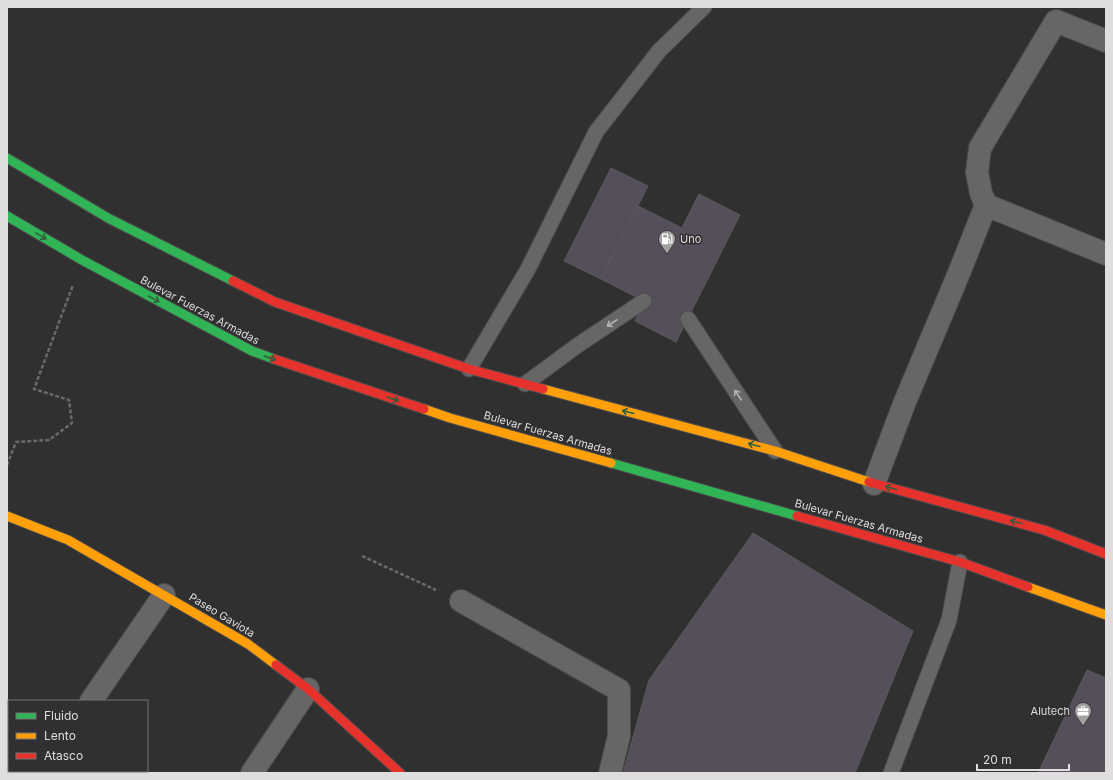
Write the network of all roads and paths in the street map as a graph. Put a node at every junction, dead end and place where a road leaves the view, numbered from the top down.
1 (704, 7) edge
2 (1057, 14) edge
3 (1106, 41) edge
4 (7, 158) edge
5 (986, 205) junction
6 (7, 216) edge
7 (1106, 254) edge
8 (82, 260) junction
9 (644, 302) dead end
10 (688, 319) dead end
11 (469, 369) junction
12 (525, 384) junction
13 (775, 451) junction
14 (7, 465) edge
15 (874, 484) junction
16 (8, 520) edge
17 (1044, 530) junction
18 (1106, 546) edge
19 (1106, 554) edge
20 (362, 556) dead end
21 (960, 562) junction
22 (164, 595) junction
23 (461, 601) joint
24 (1106, 614) edge
25 (308, 689) junction
26 (92, 700) edge
27 (252, 773) edge
28 (400, 773) edge
29 (610, 773) edge
30 (891, 773) edge

1 - 11 lane
2 - 3 street
2 - 5 street
4 - 11 main road
5 - 7 street
5 - 15 street
6 -> 8 main road, Bulevar Fuerzas Armadas
8 - 14 path
8 -> 21 main road, Bulevar Fuerzas Armadas
9 -> 12 lane
13 -> 10 lane
11 - 12 main road
13 -> 12 main road
13 - 15 main road
17 -> 15 main road
16 - 22 main road, Paseo Gaviota
17 - 18 main road
17 - 19 main road
20 - 23 path
21 - 24 main road, Bulevar Fuerzas Armadas
21 - 30 lane
22 - 25 main road, Paseo Gaviota
22 - 26 street
23 - 29 street
25 - 27 street
25 - 28 main road, Paseo Gaviota

